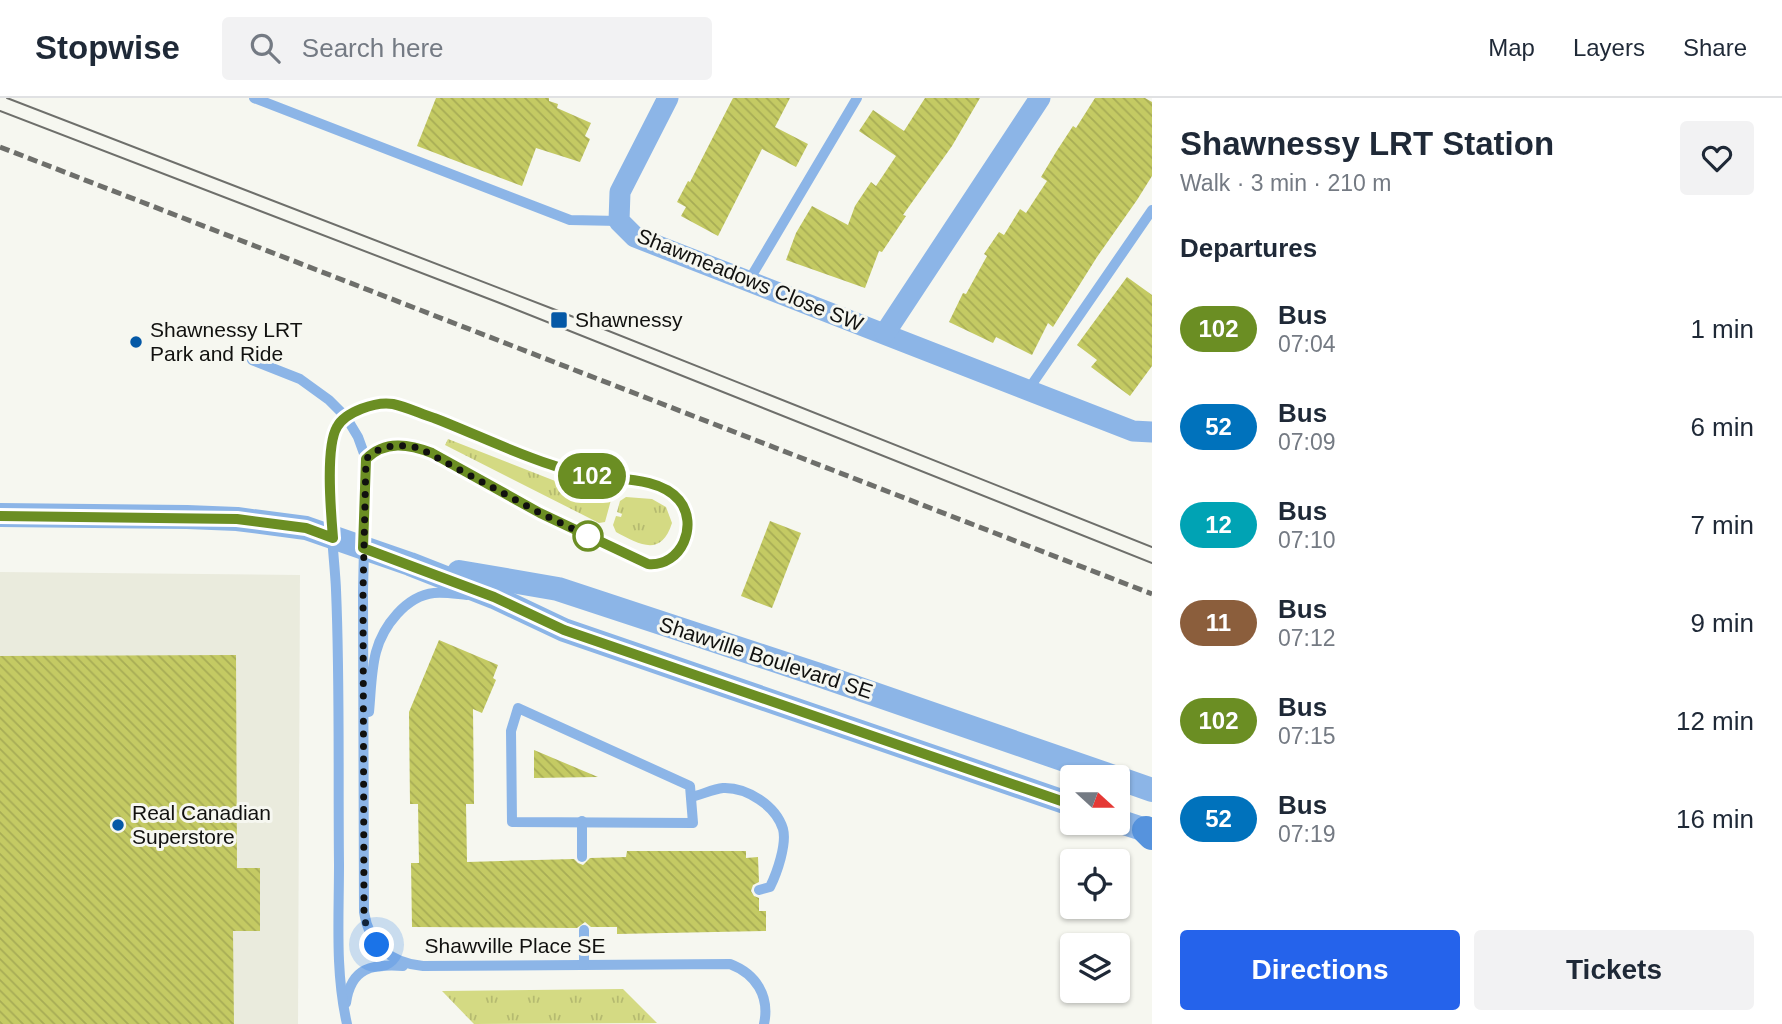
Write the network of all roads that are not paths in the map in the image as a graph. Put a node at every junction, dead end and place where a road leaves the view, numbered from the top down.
1 (254, 98) edge
2 (857, 98) edge
3 (1040, 98) edge
4 (663, 99) edge
5 (1152, 210) edge
6 (619, 221) junction
7 (748, 282) junction
8 (885, 332) junction
9 (252, 359) dead end
10 (1028, 390) junction
11 (346, 416) junction
12 (1152, 432) edge
13 (366, 459) junction
14 (0, 516) edge
15 (333, 538) junction
16 (363, 548) junction
17 (410, 564) junction
18 (494, 597) junction
19 (363, 760) junction
20 (1079, 765) edge
21 (1130, 783) edge
22 (1152, 790) edge
23 (691, 797) junction
24 (1060, 801) edge
25 (582, 821) junction
26 (1130, 826) edge
27 (1150, 833) edge
28 (582, 857) dead end
29 (759, 890) dead end
30 (584, 930) dead end
31 (584, 965) junction
32 (423, 966) junction
33 (347, 1024) edge
34 (764, 1024) edge

1 - 6 lane
2 - 7 lane
3 - 8 street, Shawmeadows Close SW
4 - 6 street
5 - 10 lane
6 - 7 street, Shawmeadows Close SW
7 - 8 street, Shawmeadows Close SW
8 - 10 street, Shawmeadows Close SW
9 - 11 lane
10 - 12 street, Shawmeadows Close SW
11 - 13 lane
11 - 13 lane
11 - 15 lane
13 - 16 lane, Shawville Place SE
14 - 15 street, Shawville Boulevard SE
15 - 16 street, Shawville Boulevard SE
15 - 33 lane
16 - 17 street, Shawville Boulevard SE
16 - 19 lane, Shawville Place SE
17 - 18 street, Shawville Boulevard SE
17 - 20 street, Shawville Boulevard SE
18 - 19 lane
18 - 24 street, Shawville Boulevard SE
19 - 32 lane, Shawville Place SE
21 - 22 street, Shawville Boulevard SE
23 - 25 lane
23 - 25 lane
23 - 29 lane
25 - 28 lane
26 - 27 street
30 - 31 lane
31 - 32 lane, Shawville Place SE
31 - 34 lane, Shawville Place SE
32 - 33 lane

